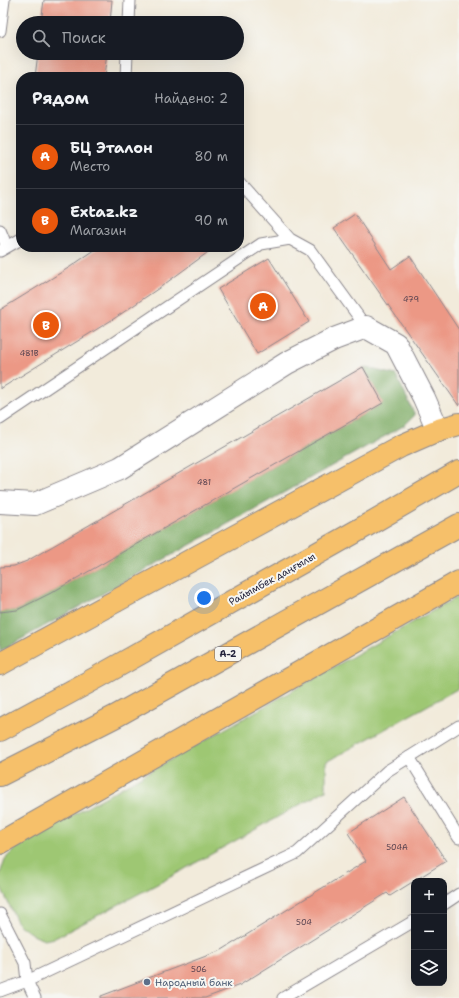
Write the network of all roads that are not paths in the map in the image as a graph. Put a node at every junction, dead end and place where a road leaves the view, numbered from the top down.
1 (4, 0) edge
2 (130, 0) edge
3 (129, 16) edge
4 (0, 30) edge
5 (127, 60) edge
6 (126, 72) edge
7 (244, 188) edge
8 (0, 230) edge
9 (290, 239) junction
10 (16, 242) edge
11 (3, 249) edge
12 (366, 327) junction
13 (0, 419) edge
14 (459, 424) edge
15 (438, 430) junction
16 (459, 472) edge
17 (0, 502) edge
18 (456, 526) edge
19 (459, 582) edge
20 (0, 664) edge
21 (459, 726) edge
22 (0, 730) edge
23 (409, 757) junction
24 (0, 775) edge
25 (459, 838) edge
26 (0, 843) edge
27 (459, 894) edge
28 (447, 902) edge
29 (0, 914) edge
30 (411, 924) edge
31 (27, 981) junction
32 (0, 991) edge
33 (35, 998) edge
34 (283, 998) edge

1 - 4 lane
2 - 3 lane
5 - 6 lane
7 - 9 lane
8 - 11 lane
9 - 12 lane
9 - 13 lane
10 - 11 lane
12 - 15 street
12 - 17 street
14 - 15 main road
15 - 20 main road
16 - 22 main road, Райымбек даңғылы
18 - 24 main road, A-2
19 - 26 main road
21 - 23 lane
23 - 25 lane
23 - 31 lane
27 - 28 lane
29 - 31 lane
30 - 34 lane
31 - 32 lane
31 - 33 lane

